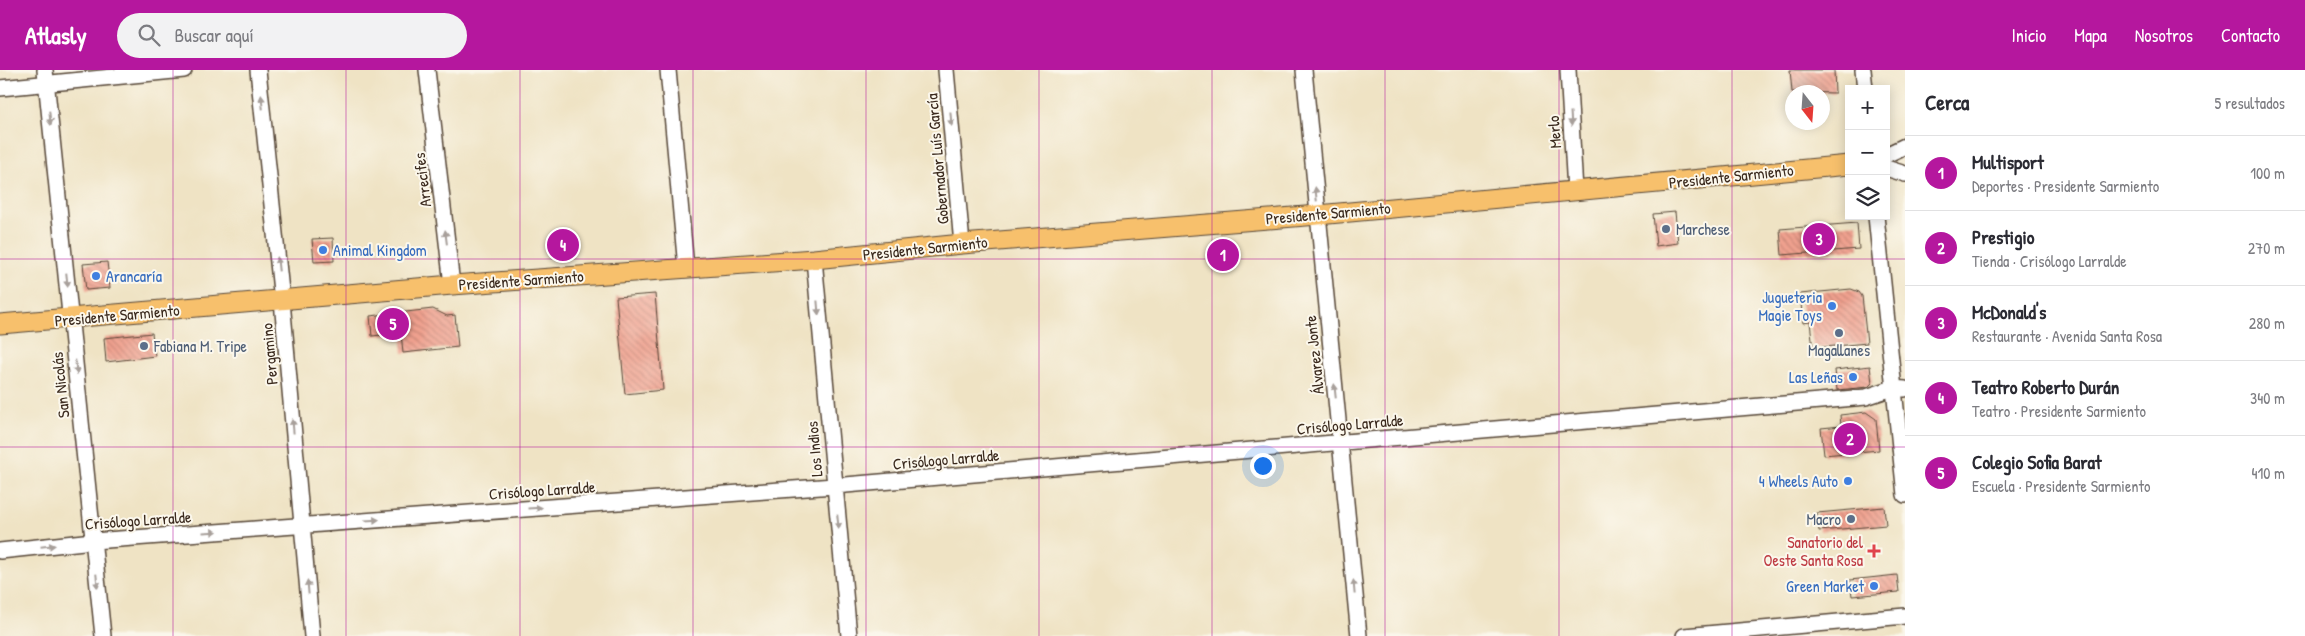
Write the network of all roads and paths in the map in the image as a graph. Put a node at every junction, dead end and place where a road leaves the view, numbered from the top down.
1 (184, 70) edge
2 (258, 70) edge
3 (427, 70) edge
4 (668, 70) edge
5 (946, 70) edge
6 (1304, 70) edge
7 (1568, 70) edge
8 (1863, 70) edge
9 (46, 77) edge
10 (1865, 85) edge
11 (0, 88) edge
12 (1905, 146) edge
13 (1890, 153) edge
14 (1845, 165) edge
15 (1890, 169) edge
16 (1905, 174) edge
17 (1576, 191) junction
18 (1318, 215) junction
19 (1877, 220) edge
20 (962, 244) junction
21 (814, 259) junction
22 (686, 268) junction
23 (452, 285) junction
24 (282, 301) junction
25 (71, 319) junction
26 (0, 324) edge
27 (1899, 389) edge
28 (1341, 442) junction
29 (834, 486) junction
30 (1905, 495) edge
31 (302, 525) junction
32 (93, 541) junction
33 (0, 551) edge
34 (1905, 616) edge
35 (103, 636) edge
36 (312, 636) edge
37 (849, 636) edge
38 (1359, 636) edge
39 (1684, 636) edge

1 - 9 street
24 -> 2 street, Pergamino
23 -> 3 street, Arrecifes
4 - 22 street
5 -> 20 street, Gobernador Luís García
18 -> 6 street, Álvarez Jonte
7 -> 17 street, Merlo
8 - 10 street
9 - 11 street
9 -> 25 street, San Nicolás
12 - 13 street
14 - 17 main road, Presidente Sarmiento
15 - 16 street
17 - 18 main road, Presidente Sarmiento
18 - 20 main road, Presidente Sarmiento
28 -> 18 street, Álvarez Jonte
19 - 27 street
20 - 21 main road, Presidente Sarmiento
21 - 22 main road, Presidente Sarmiento
21 -> 29 street, Los Indios
22 - 23 main road, Presidente Sarmiento
23 - 24 main road, Presidente Sarmiento
24 - 25 main road, Presidente Sarmiento
31 -> 24 street, Pergamino
25 - 26 main road, Presidente Sarmiento
25 -> 32 street, San Nicolás
27 - 28 street, Crisólogo Larralde
27 - 30 street
28 - 29 street, Crisólogo Larralde
38 -> 28 street, Álvarez Jonte
31 -> 29 street, Crisólogo Larralde
29 -> 37 street, Los Indios
32 -> 31 street, Crisólogo Larralde
36 -> 31 street, Pergamino
33 -> 32 street, Crisólogo Larralde
32 -> 35 street, San Nicolás
34 - 39 street

